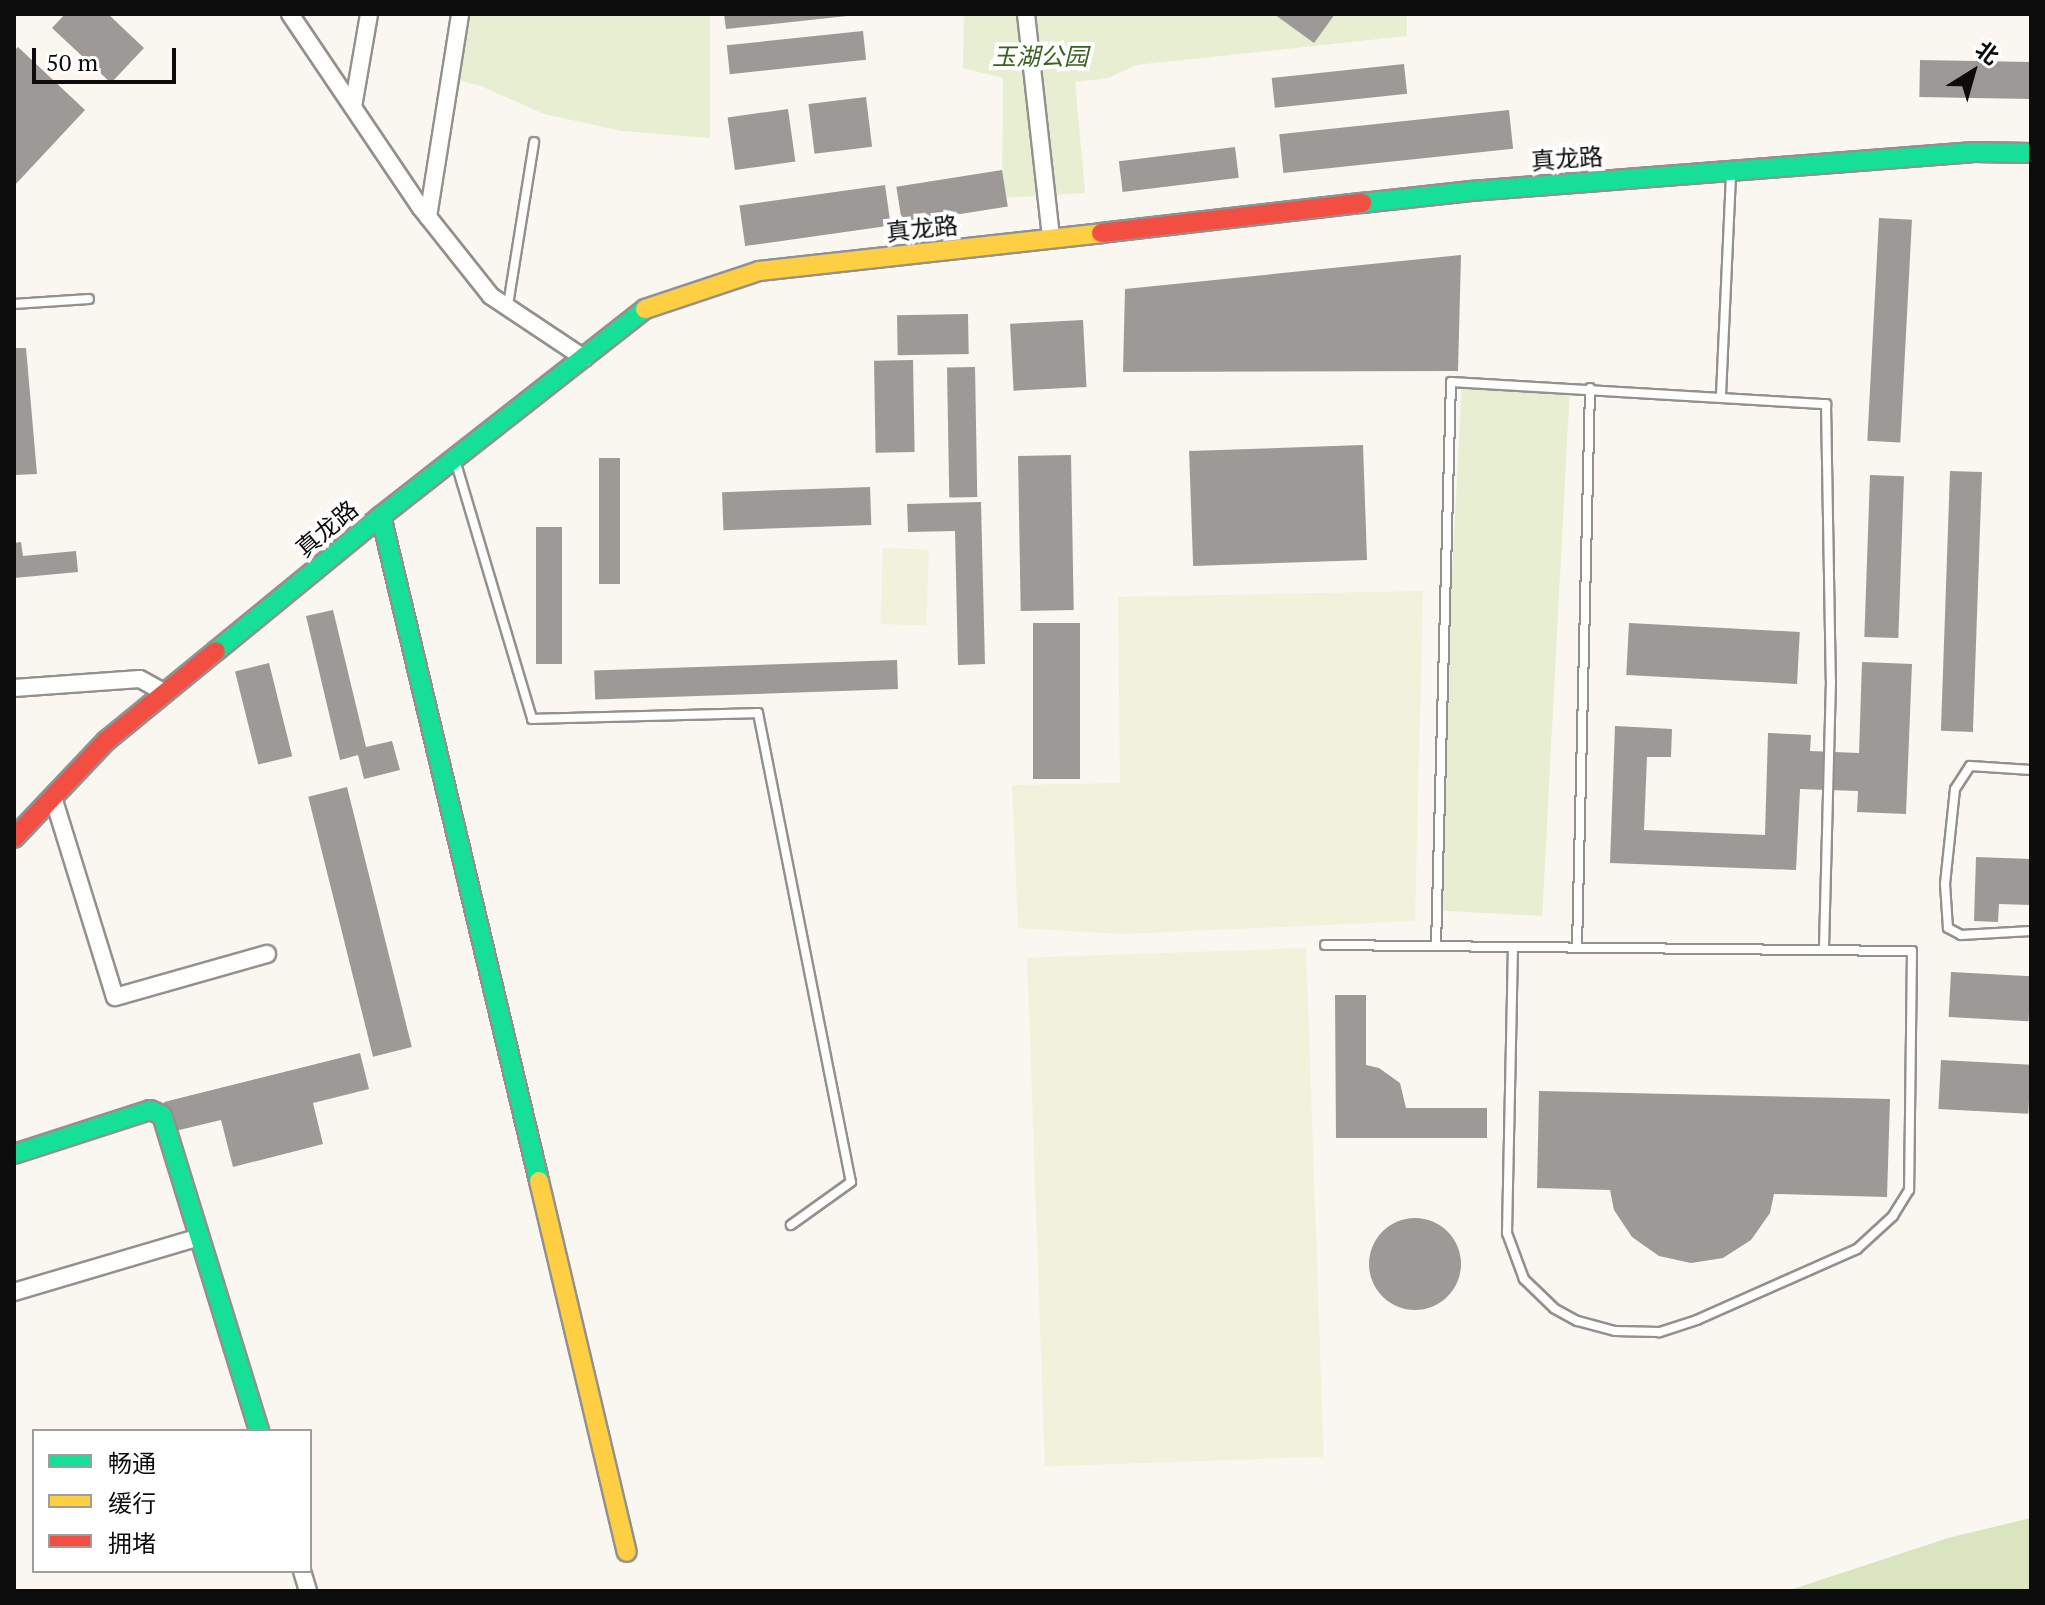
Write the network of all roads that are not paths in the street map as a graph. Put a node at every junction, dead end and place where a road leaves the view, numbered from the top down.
1 (290, 14) edge
2 (369, 14) edge
3 (460, 14) edge
4 (1026, 14) edge
5 (353, 107) junction
6 (534, 142) dead end
7 (2031, 153) edge
8 (1732, 171) junction
9 (428, 217) junction
10 (1051, 238) junction
11 (89, 299) dead end
12 (14, 304) edge
13 (507, 306) junction
14 (584, 358) junction
15 (1590, 388) junction
16 (1721, 395) junction
17 (455, 460) junction
18 (381, 516) junction
19 (14, 688) edge
20 (165, 693) junction
21 (2031, 770) edge
22 (53, 797) junction
23 (14, 838) edge
24 (2031, 931) edge
25 (1325, 945) dead end
26 (1436, 946) junction
27 (1513, 947) junction
28 (1577, 948) junction
29 (1824, 950) junction
30 (267, 954) dead end
31 (14, 1154) edge
32 (791, 1225) dead end
33 (200, 1237) junction
34 (14, 1292) edge
35 (258, 1429) edge
36 (627, 1552) dead end

1 - 5 street
2 - 5 street
3 - 9 street
4 - 10 street
5 - 9 street
6 - 13 lane
7 - 8 main road, 真龙路
8 - 10 main road, 真龙路
8 - 16 lane
9 - 13 street
10 - 14 main road, 真龙路
11 - 12 lane
13 - 14 street
14 - 17 main road, 真龙路
15 - 16 lane
15 - 26 lane
15 - 28 lane
16 - 29 lane
17 - 18 main road, 真龙路
17 - 32 lane
18 - 20 main road, 真龙路
18 - 36 main road
19 - 20 street
20 - 22 main road, 真龙路
21 - 24 lane
22 - 23 main road, 真龙路
22 - 30 street
25 - 26 lane
26 - 27 lane
27 - 28 lane
27 - 29 lane
28 - 29 lane
31 - 33 main road
33 - 34 street
33 - 35 main road

